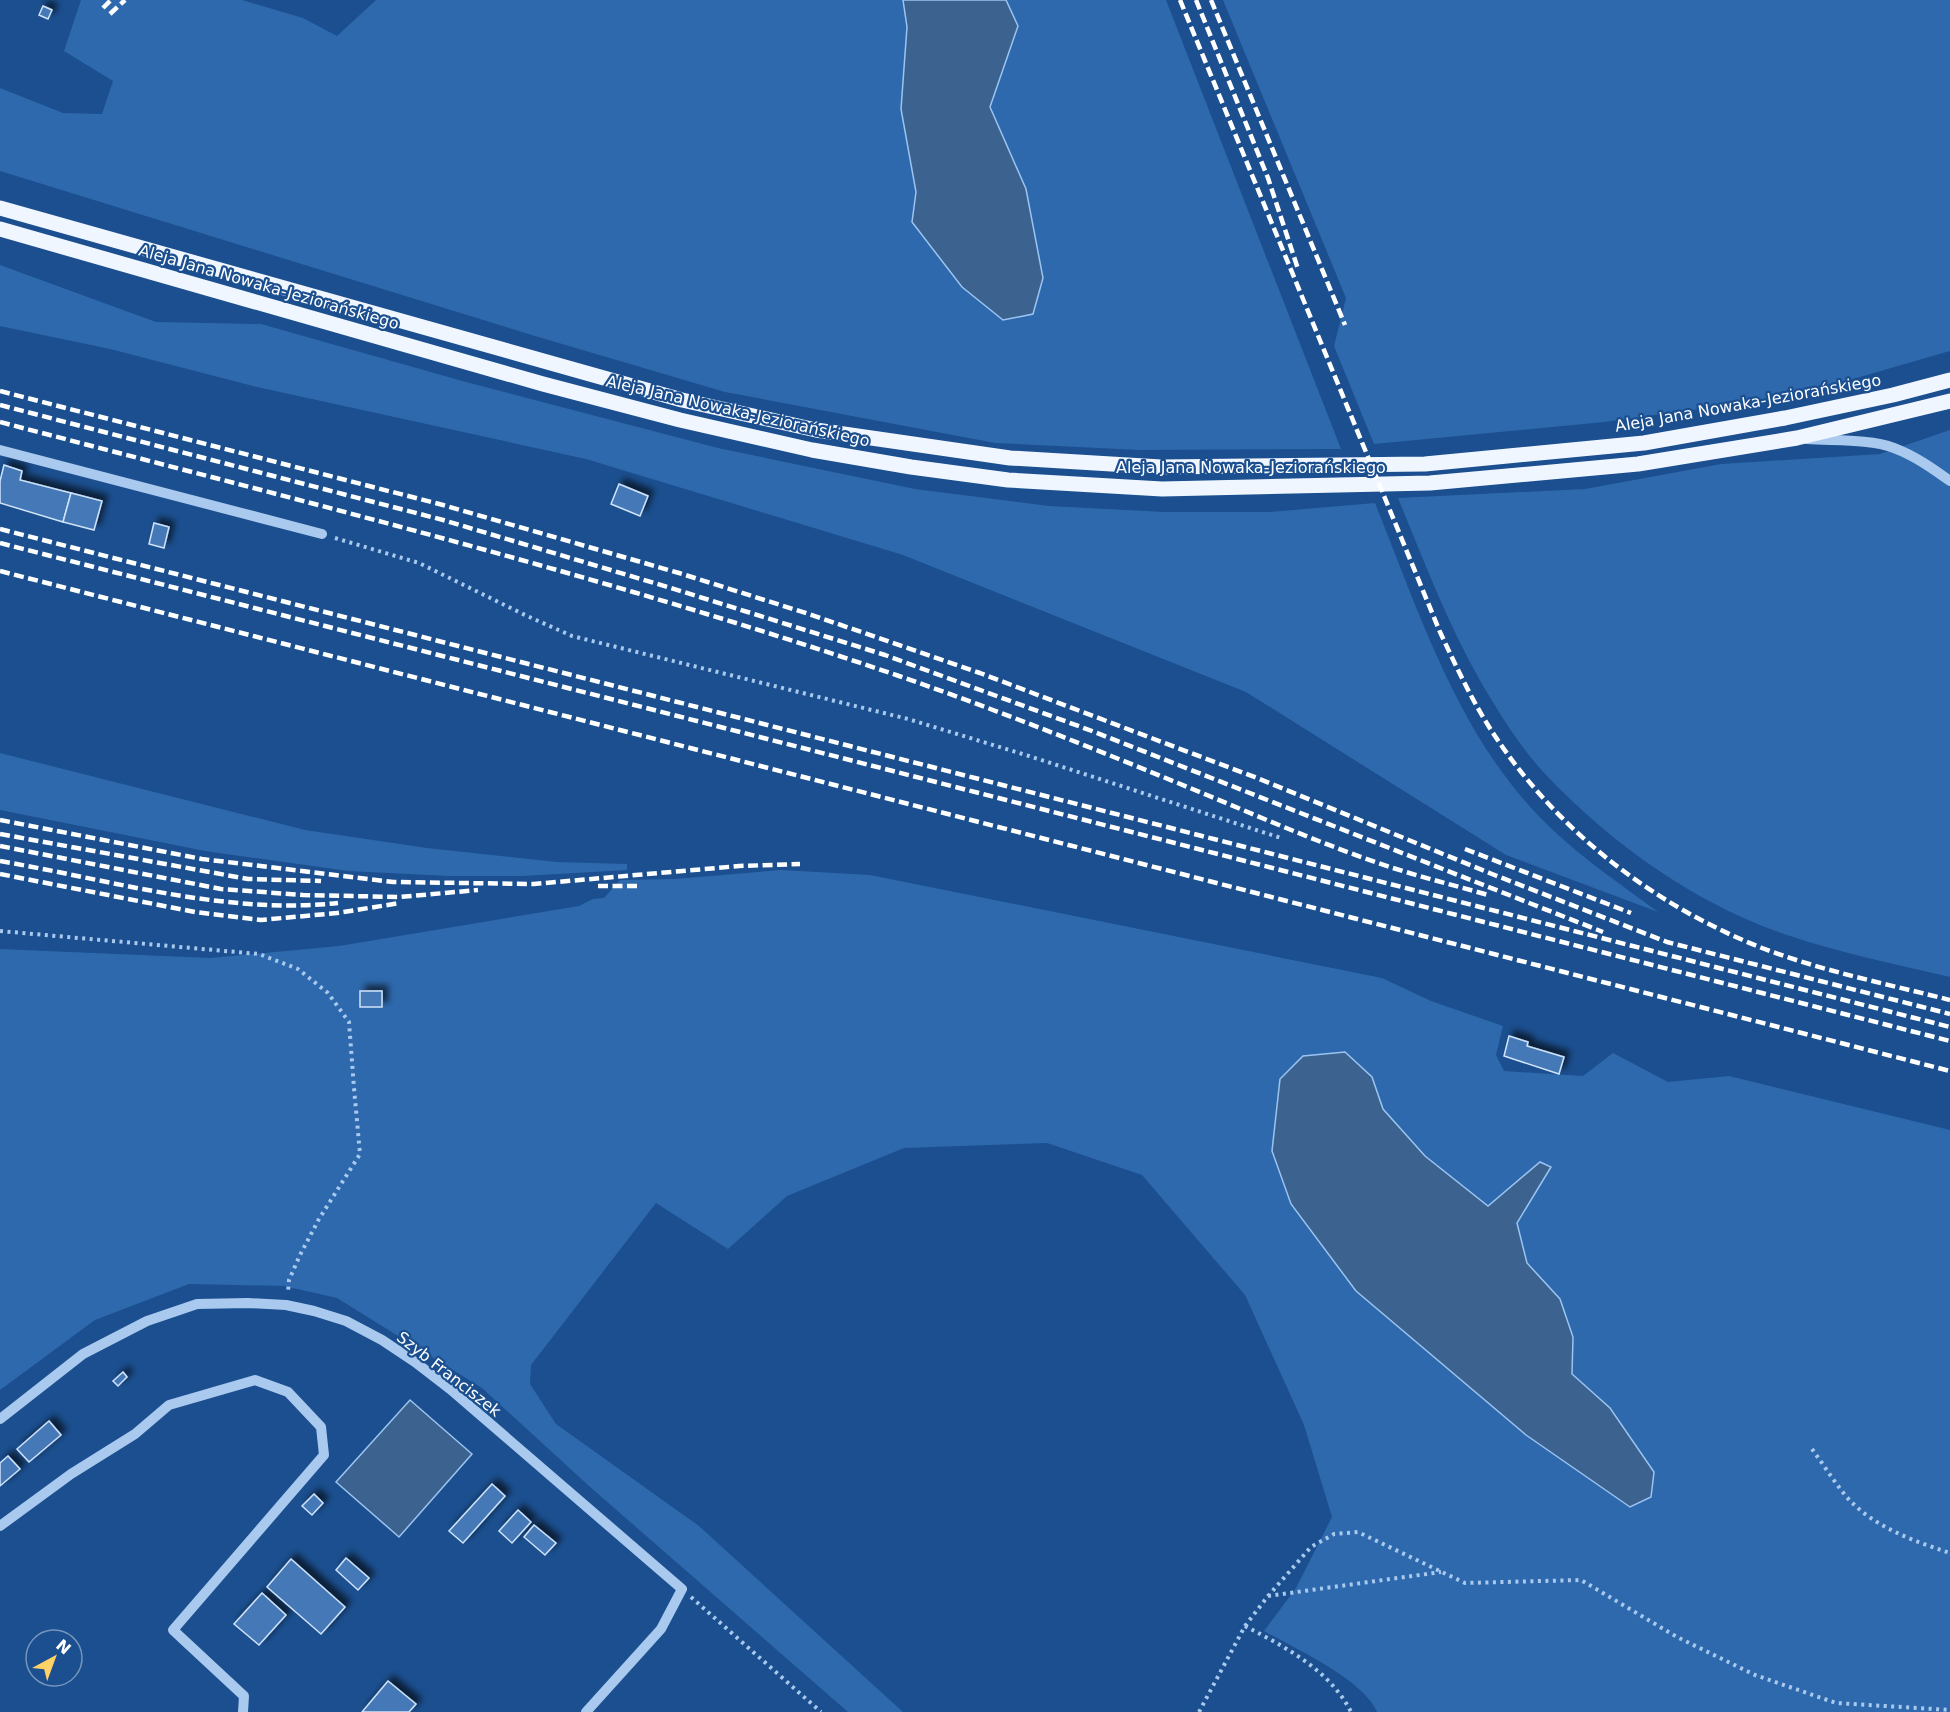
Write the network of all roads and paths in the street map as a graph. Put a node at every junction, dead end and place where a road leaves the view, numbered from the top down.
1 (0, 200) edge
2 (0, 208) edge
3 (34, 218) junction
4 (0, 230) edge
5 (1950, 380) edge
6 (1950, 401) edge
7 (1797, 438) junction
8 (0, 450) edge
9 (1950, 481) edge
10 (322, 534) joint
11 (1281, 838) dead end
12 (0, 931) edge
13 (286, 1305) junction
14 (0, 1419) edge
15 (1812, 1449) dead end
16 (0, 1527) edge
17 (1950, 1553) edge
18 (1442, 1572) junction
19 (682, 1589) junction
20 (1268, 1596) junction
21 (1245, 1626) junction
22 (1950, 1710) edge
23 (243, 1712) edge
24 (586, 1712) edge
25 (821, 1712) edge
26 (1199, 1712) edge
27 (1351, 1712) edge

1 - 3 main road
2 - 3 main road, Aleja Jana Nowaka-Jeziorańskiego
3 - 5 main road, Aleja Jana Nowaka-Jeziorańskiego
4 - 7 main road, Aleja Jana Nowaka-Jeziorańskiego
6 - 7 main road, Aleja Jana Nowaka-Jeziorańskiego
7 - 9 street
8 - 10 street
10 - 11 path
12 - 13 path
13 - 14 street, Szyb Franciszek
13 - 19 street, Szyb Franciszek
15 - 17 path
16 - 23 street
18 - 20 path
18 - 20 path
18 - 22 path
19 - 24 street
19 - 25 path
20 - 21 path
21 - 26 path
21 - 27 path

